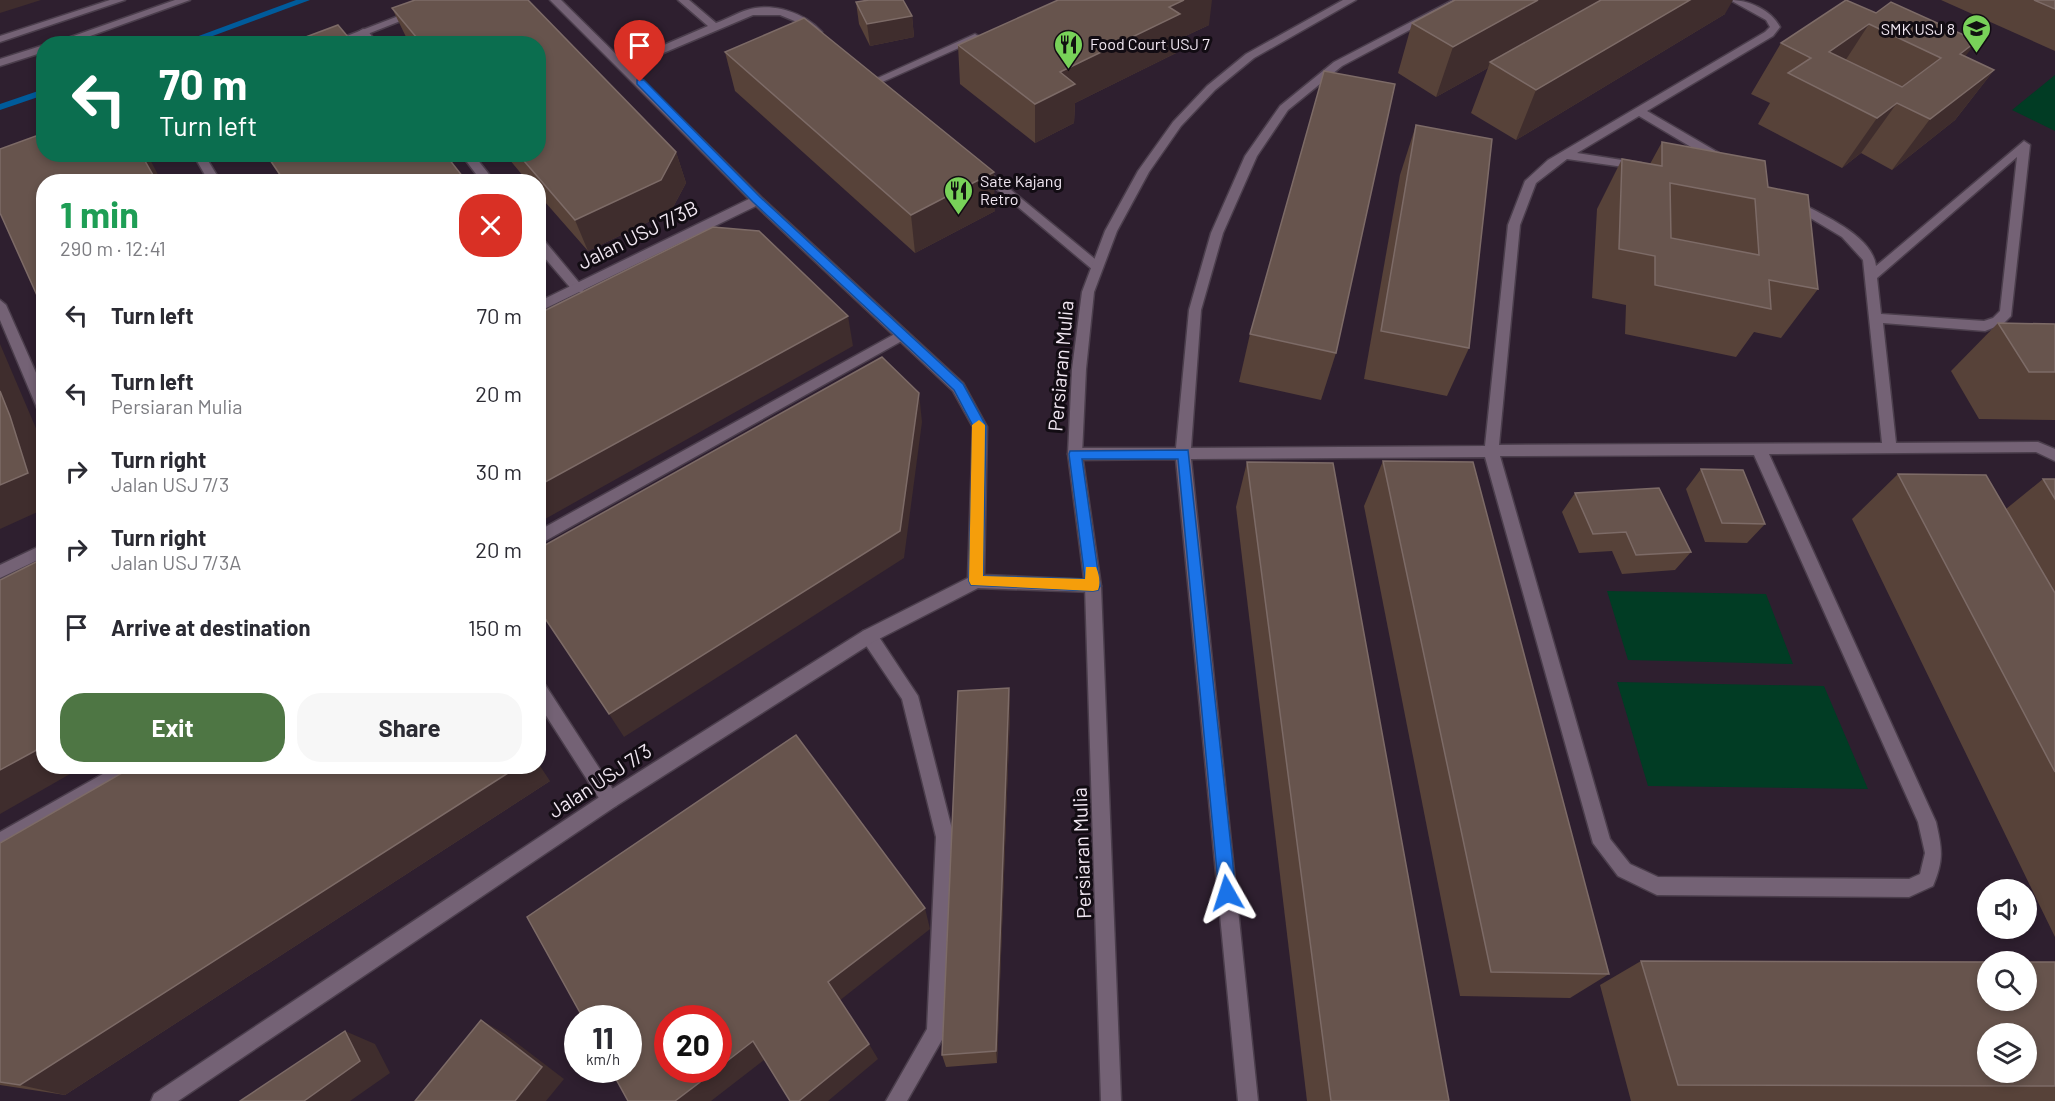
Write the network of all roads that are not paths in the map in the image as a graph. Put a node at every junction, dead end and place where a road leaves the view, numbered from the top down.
1 (120, 0) edge
2 (185, 0) edge
3 (449, 0) edge
4 (555, 0) edge
5 (683, 0) edge
6 (1351, 0) edge
7 (1461, 0) edge
8 (1736, 0) edge
9 (715, 27) junction
10 (363, 32) junction
11 (985, 33) edge
12 (79, 36) edge
13 (352, 36) edge
14 (366, 36) edge
15 (0, 39) edge
16 (826, 40) edge
17 (36, 51) edge
18 (0, 63) edge
19 (624, 66) junction
20 (876, 81) edge
21 (1639, 111) junction
22 (964, 155) edge
23 (1566, 155) junction
24 (473, 162) edge
25 (1728, 165) edge
26 (1656, 170) edge
27 (482, 174) edge
28 (1777, 194) edge
29 (757, 200) junction
30 (546, 251) edge
31 (1097, 267) junction
32 (1871, 277) junction
33 (578, 288) junction
34 (546, 304) edge
35 (0, 305) edge
36 (1876, 318) junction
37 (902, 335) junction
38 (36, 389) edge
39 (1890, 448) junction
40 (1759, 449) junction
41 (1491, 451) junction
42 (1184, 453) junction
43 (1075, 454) junction
44 (2055, 455) edge
45 (546, 535) edge
46 (36, 554) edge
47 (0, 572) edge
48 (976, 581) junction
49 (1093, 586) junction
50 (869, 636) junction
51 (546, 700) edge
52 (120, 774) edge
53 (610, 800) junction
54 (0, 842) edge
55 (161, 1101) edge
56 (896, 1101) edge
57 (1111, 1101) edge
58 (1248, 1101) edge

1 - 15 street
2 - 12 street
3 - 10 street
4 - 19 street
5 - 9 street
6 - 31 street, Persiaran Mulia
7 - 42 street
8 - 21 street
9 - 16 street
9 - 19 street
10 - 13 street
10 - 14 street
11 - 20 street
17 - 18 street
19 - 29 street
21 - 23 street
21 - 25 street
22 - 31 street
23 - 26 street
23 - 41 street
24 - 27 street
28 - 32 street
29 - 33 street, Jalan USJ 7/3B
29 - 37 street
30 - 33 street
31 - 43 street, Persiaran Mulia
32 - 36 street
32 - 36 street
33 - 34 street, Jalan USJ 7/3B
35 - 38 street
36 - 39 street
37 - 45 street
37 - 48 street
39 - 40 street
39 - 44 street
40 - 41 street
40 - 41 street
41 - 42 street
42 - 43 street
42 - 58 street
43 - 49 street, Persiaran Mulia
46 - 47 street
48 - 49 street, Jalan USJ 7/3
48 - 50 street, Jalan USJ 7/3
49 - 57 street, Persiaran Mulia
50 - 53 street, Jalan USJ 7/3
50 - 56 street
51 - 53 street
52 - 54 street
53 - 55 street, Jalan USJ 7/3

